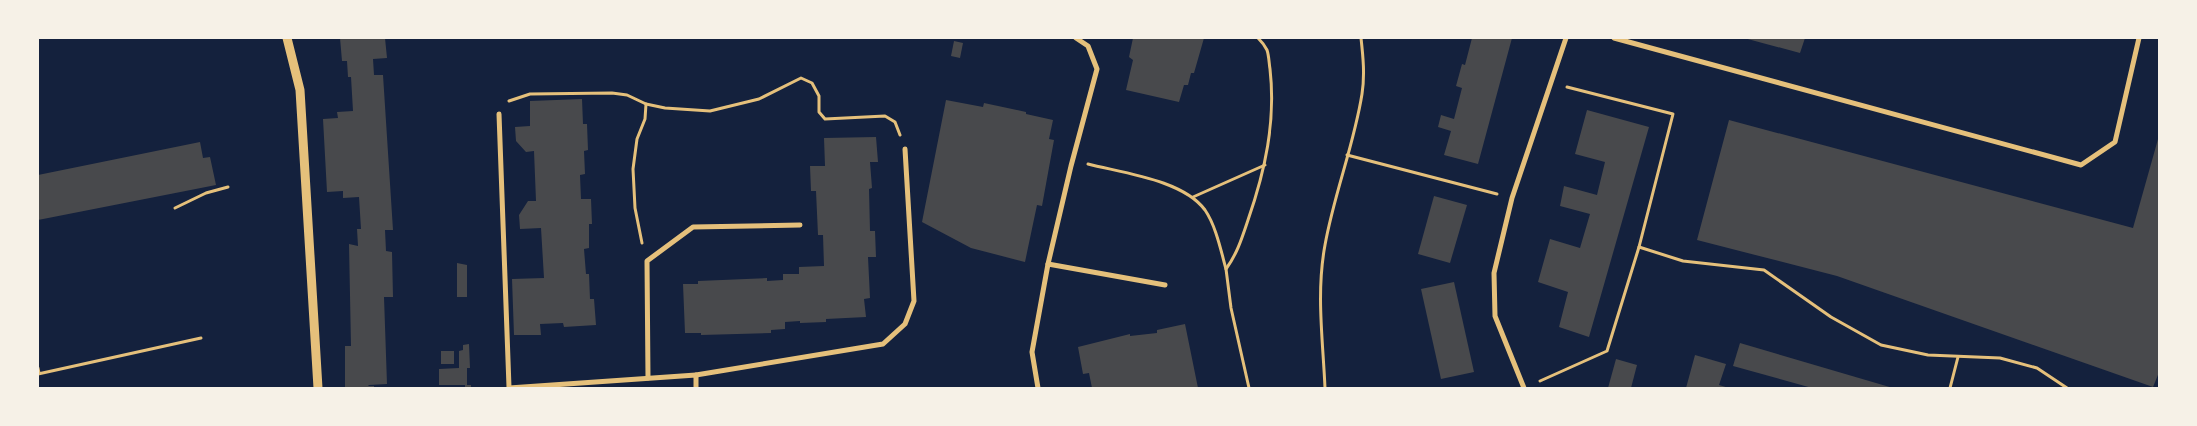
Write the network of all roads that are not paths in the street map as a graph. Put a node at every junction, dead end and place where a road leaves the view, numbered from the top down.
1 (287, 38) edge
2 (1076, 38) edge
3 (1566, 38) edge
4 (1614, 38) edge
5 (2139, 38) edge
6 (500, 114) road end
7 (905, 149) road end
8 (800, 225) dead end
9 (1048, 264) junction
10 (1165, 285) dead end
11 (696, 375) junction
12 (648, 378) junction
13 (318, 388) edge
14 (509, 388) edge
15 (696, 388) edge
16 (1038, 388) edge
17 (1524, 388) edge

1 - 13 street
2 - 9 street
3 - 17 street
4 - 5 street
6 - 14 street
7 - 11 street
8 - 12 street
9 - 10 street
9 - 16 street
11 - 12 street
11 - 15 street
12 - 14 street

